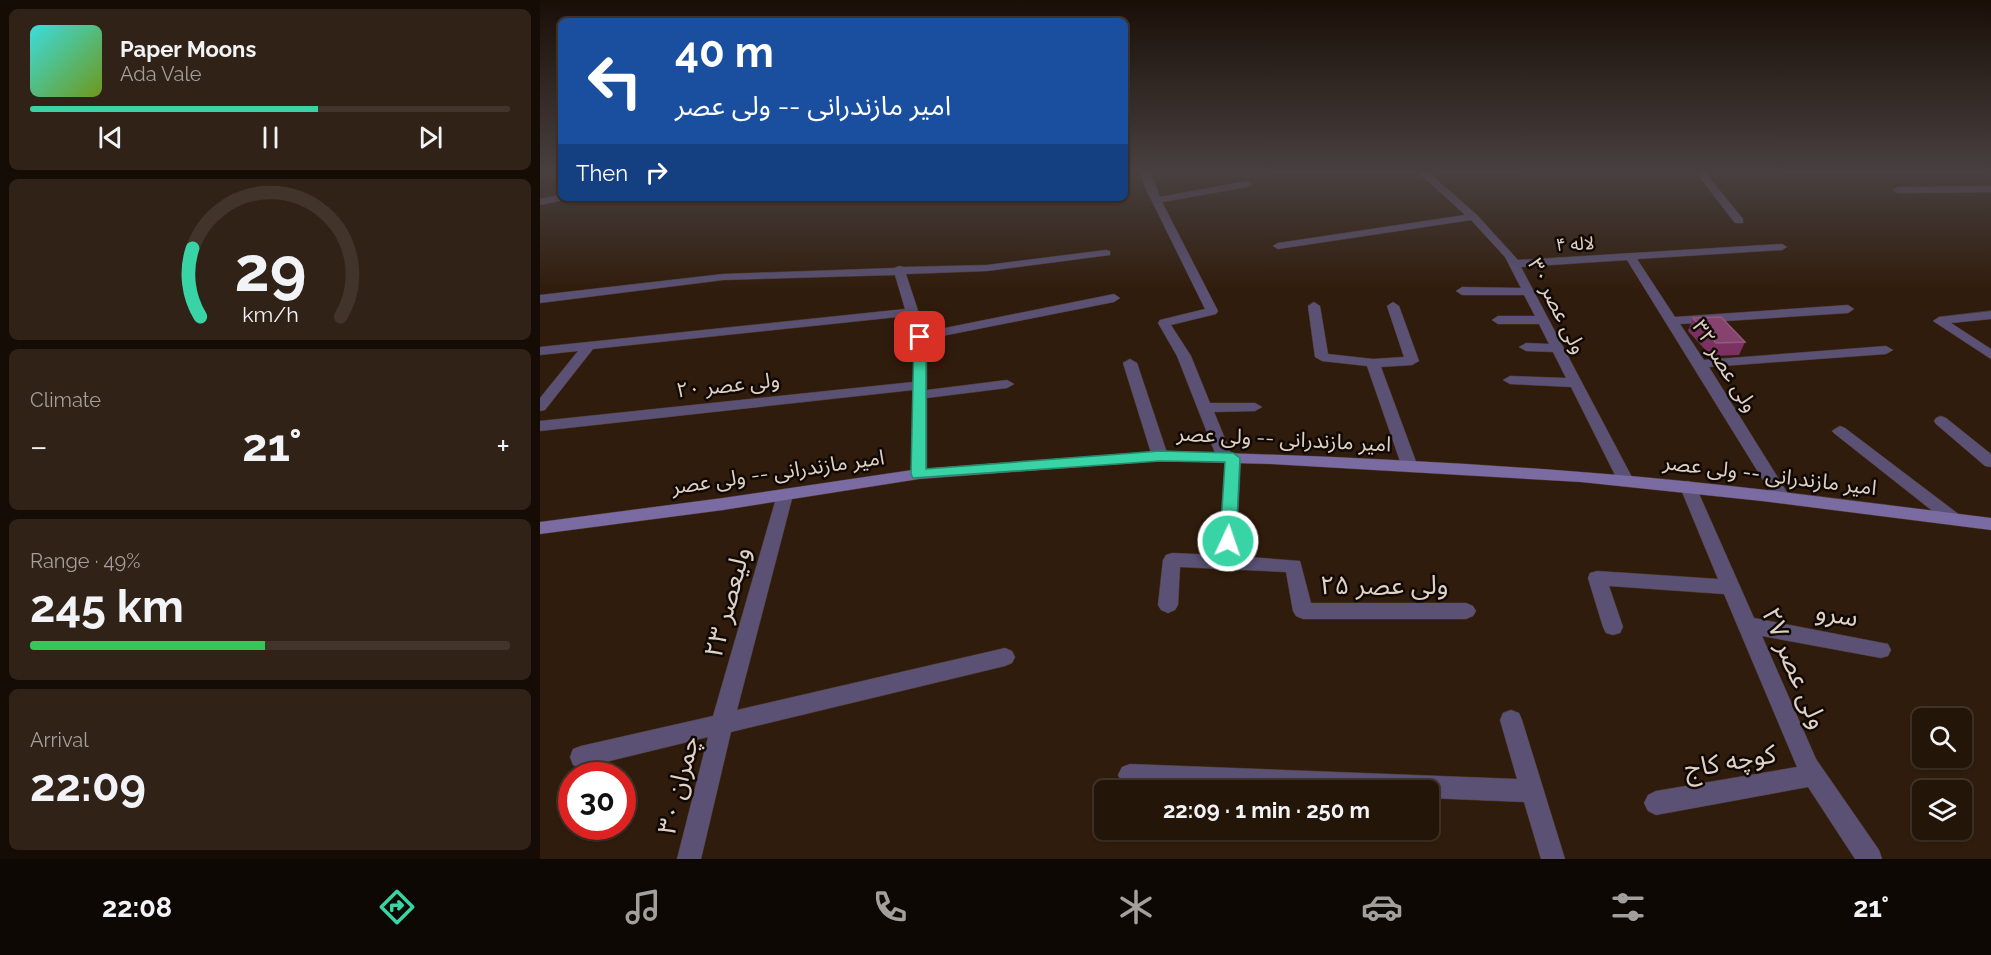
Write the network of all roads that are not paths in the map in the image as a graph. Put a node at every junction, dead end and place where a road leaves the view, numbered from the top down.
1 (1162, 211) edge
2 (1466, 211) edge
3 (1730, 211) edge
4 (1473, 217) junction
5 (1738, 221) dead end
6 (1278, 246) dead end
7 (1782, 247) dead end
8 (1106, 253) dead end
9 (1631, 258) junction
10 (1514, 264) junction
11 (899, 270) junction
12 (1462, 291) dead end
13 (1528, 292) junction
14 (1114, 298) dead end
15 (540, 299) edge
16 (1314, 306) dead end
17 (1393, 306) dead end
18 (1848, 309) dead end
19 (912, 312) junction
20 (1991, 315) edge
21 (1498, 320) dead end
22 (1542, 320) junction
23 (1672, 321) junction
24 (920, 337) junction
25 (588, 347) junction
26 (1526, 347) dead end
27 (1556, 348) junction
28 (1886, 350) dead end
29 (540, 351) edge
30 (1991, 355) edge
31 (1130, 363) dead end
32 (1373, 363) junction
33 (1700, 364) junction
34 (1510, 380) dead end
35 (1575, 383) junction
36 (1007, 384) dead end
37 (920, 390) junction
38 (540, 407) edge
39 (1255, 407) dead end
40 (1205, 408) junction
41 (1941, 421) dead end
42 (540, 426) edge
43 (1840, 431) dead end
44 (1160, 456) junction
45 (1229, 458) junction
46 (1991, 462) edge
47 (1410, 467) junction
48 (919, 474) junction
49 (1626, 481) junction
50 (1688, 487) junction
51 (785, 495) junction
52 (1782, 497) junction
53 (1954, 520) junction
54 (1991, 524) edge
55 (540, 528) edge
56 (1227, 562) junction
57 (1731, 587) junction
58 (1168, 605) dead end
59 (1466, 611) dead end
60 (1747, 625) junction
61 (1613, 627) dead end
62 (1881, 650) dead end
63 (1005, 657) dead end
64 (1511, 720) dead end
65 (722, 724) junction
66 (582, 757) dead end
67 (1130, 775) dead end
68 (1814, 776) junction
69 (1534, 791) junction
70 (1656, 803) dead end
71 (689, 859) edge
72 (1553, 859) edge
73 (1870, 859) edge

1 - 40 street
2 - 4 street, ولی عصر ۳۰
3 - 5 street
4 - 6 street
4 - 10 street, ولی عصر ۳۰
7 - 9 street, لاله ۴
8 - 11 street
9 - 10 street, لاله ۴
9 - 23 street, ولی عصر ۳۲
10 - 13 street, ولی عصر ۳۰
11 - 15 street
11 - 19 street
12 - 13 street
13 - 22 street, ولی عصر ۳۰
14 - 24 street
16 - 32 street
17 - 32 street
18 - 23 street
19 - 24 street
19 - 25 street
20 - 30 street
21 - 22 street
22 - 27 street, ولی عصر ۳۰
23 - 33 street, ولی عصر ۳۲
24 - 37 street
25 - 29 street
25 - 38 street
26 - 27 street
27 - 35 street, ولی عصر ۳۰
28 - 33 street
31 - 44 street
32 - 47 street
33 - 52 street, ولی عصر ۳۲
34 - 35 street
35 - 49 street, ولی عصر ۳۰
36 - 37 street, ولی عصر ۲۰
37 - 42 street, ولی عصر ۲۰
37 - 48 street
39 - 40 street
40 - 45 street
41 - 46 street
43 - 53 street
44 - 45 main road, امیر مازندرانی -- ولی عصر
44 - 48 main road, امیر مازندرانی -- ولی عصر
45 - 47 main road, امیر مازندرانی -- ولی عصر
45 - 56 street
47 - 49 main road, امیر مازندرانی -- ولی عصر
48 - 51 main road, امیر مازندرانی -- ولی عصر
49 - 50 main road, امیر مازندرانی -- ولی عصر
50 - 52 main road, امیر مازندرانی -- ولی عصر
50 - 57 street, ولی عصر ۲۷
51 - 55 main road, امیر مازندرانی -- ولی عصر
51 - 65 street, ولیعصر ۲۳
52 - 53 main road, امیر مازندرانی -- ولی عصر
53 - 54 main road, امیر مازندرانی -- ولی عصر
56 - 58 street
56 - 59 street, ولی عصر ۲۵
57 - 60 street, ولی عصر ۲۷
57 - 61 street
60 - 62 street, سرو
60 - 68 street, ولی عصر ۲۷
63 - 65 street
64 - 69 street
65 - 66 street
65 - 71 street, چمران ۳۰
67 - 69 street
68 - 70 street, کوچه کاج
68 - 73 street, ولی عصر ۲۷
69 - 72 street

